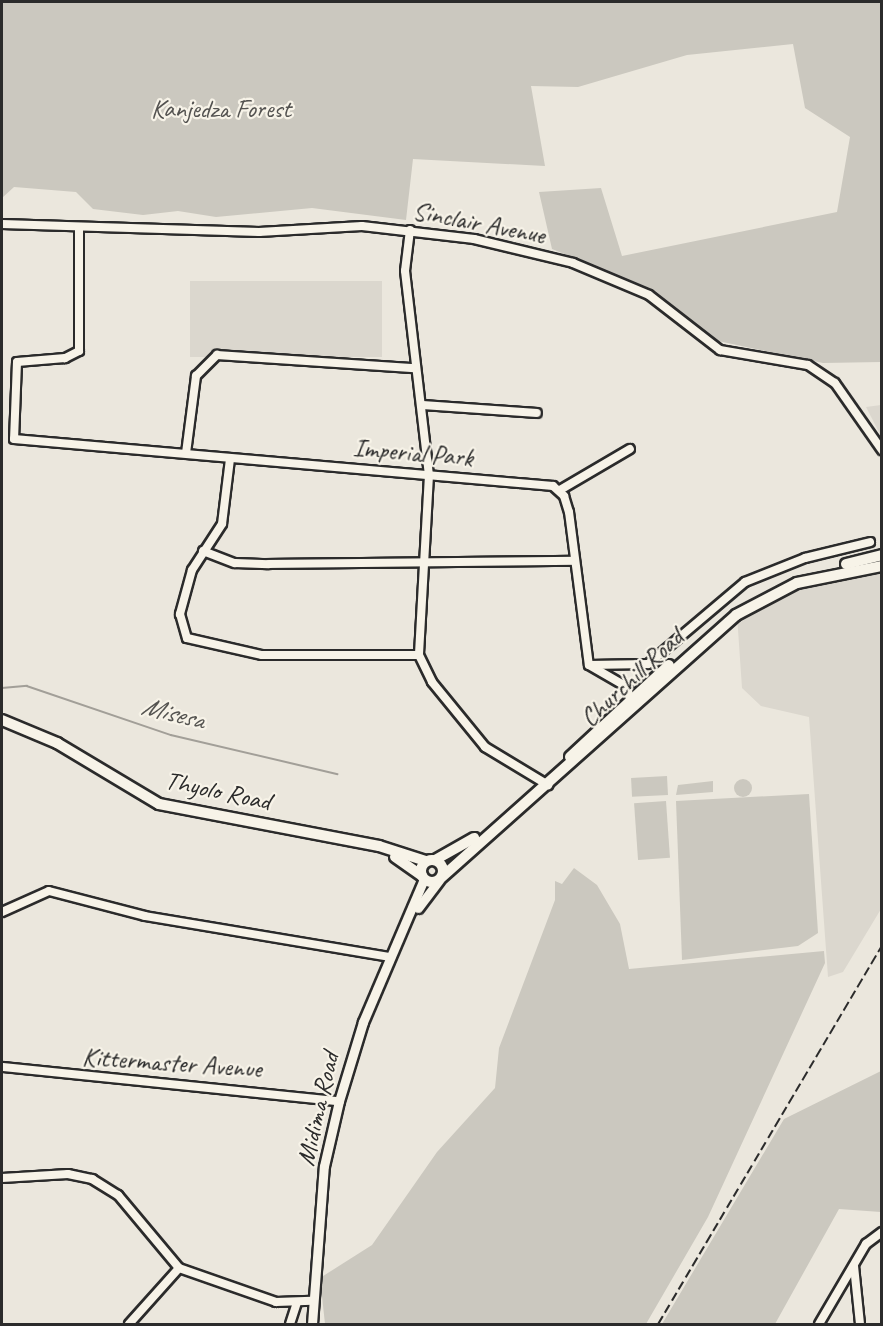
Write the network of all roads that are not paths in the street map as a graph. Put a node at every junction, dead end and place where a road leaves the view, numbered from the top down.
1 (2, 224) edge
2 (79, 230) junction
3 (410, 230) junction
4 (415, 368) junction
5 (423, 405) junction
6 (537, 413) dead end
7 (630, 449) dead end
8 (882, 450) edge
9 (186, 453) junction
10 (230, 459) junction
11 (429, 475) junction
12 (560, 490) junction
13 (870, 542) dead end
14 (203, 551) junction
15 (882, 555) edge
16 (574, 561) junction
17 (422, 565) junction
18 (882, 566) edge
19 (419, 655) junction
20 (589, 666) junction
21 (631, 705) junction
22 (2, 720) edge
23 (546, 783) junction
24 (371, 845) junction
25 (430, 860) junction
26 (423, 877) junction
27 (441, 878) junction
28 (2, 912) edge
29 (413, 914) junction
30 (390, 957) junction
31 (2, 1067) edge
32 (339, 1101) junction
33 (2, 1178) edge
34 (882, 1232) edge
35 (854, 1266) junction
36 (179, 1268) junction
37 (312, 1301) junction
38 (297, 1304) junction
39 (129, 1324) edge
40 (290, 1324) edge
41 (312, 1324) edge
42 (819, 1324) edge
43 (860, 1324) edge

1 - 2 street, Sinclair Avenue
2 - 3 street, Sinclair Avenue
2 - 9 street, Imperial Park
3 - 4 street
3 - 8 street, Sinclair Avenue
4 - 5 street
4 - 9 street
5 - 6 street
5 - 11 street
7 - 12 street
9 - 10 street, Imperial Park
10 - 11 street, Imperial Park
10 - 14 street
11 - 12 street, Imperial Park
11 - 17 street
12 - 16 street
13 - 20 street
14 - 17 street
14 - 19 street
15 - 21 highway, Churchill Road
16 - 17 street
16 - 20 street
17 - 19 street
18 - 21 highway, Churchill Road
19 - 23 street
20 - 21 street
21 - 23 highway, Churchill Road
22 - 24 highway, Thyolo Road
23 - 25 highway, Churchill Road
23 - 27 highway, Churchill Road
24 - 25 highway, Thyolo Road
24 - 26 highway, Thyolo Road
25 - 26 highway
25 - 27 highway
26 - 27 highway
26 - 29 main road, Midima Road
27 - 29 main road, Midima Road
28 - 30 street
29 - 30 main road, Midima Road
30 - 32 main road, Midima Road
31 - 32 street, Kittermaster Avenue
32 - 37 main road, Midima Road
33 - 36 street
34 - 35 street
35 - 42 street
35 - 43 street
36 - 38 street
36 - 39 street
37 - 38 street
37 - 41 main road, Midima Road
38 - 40 street

